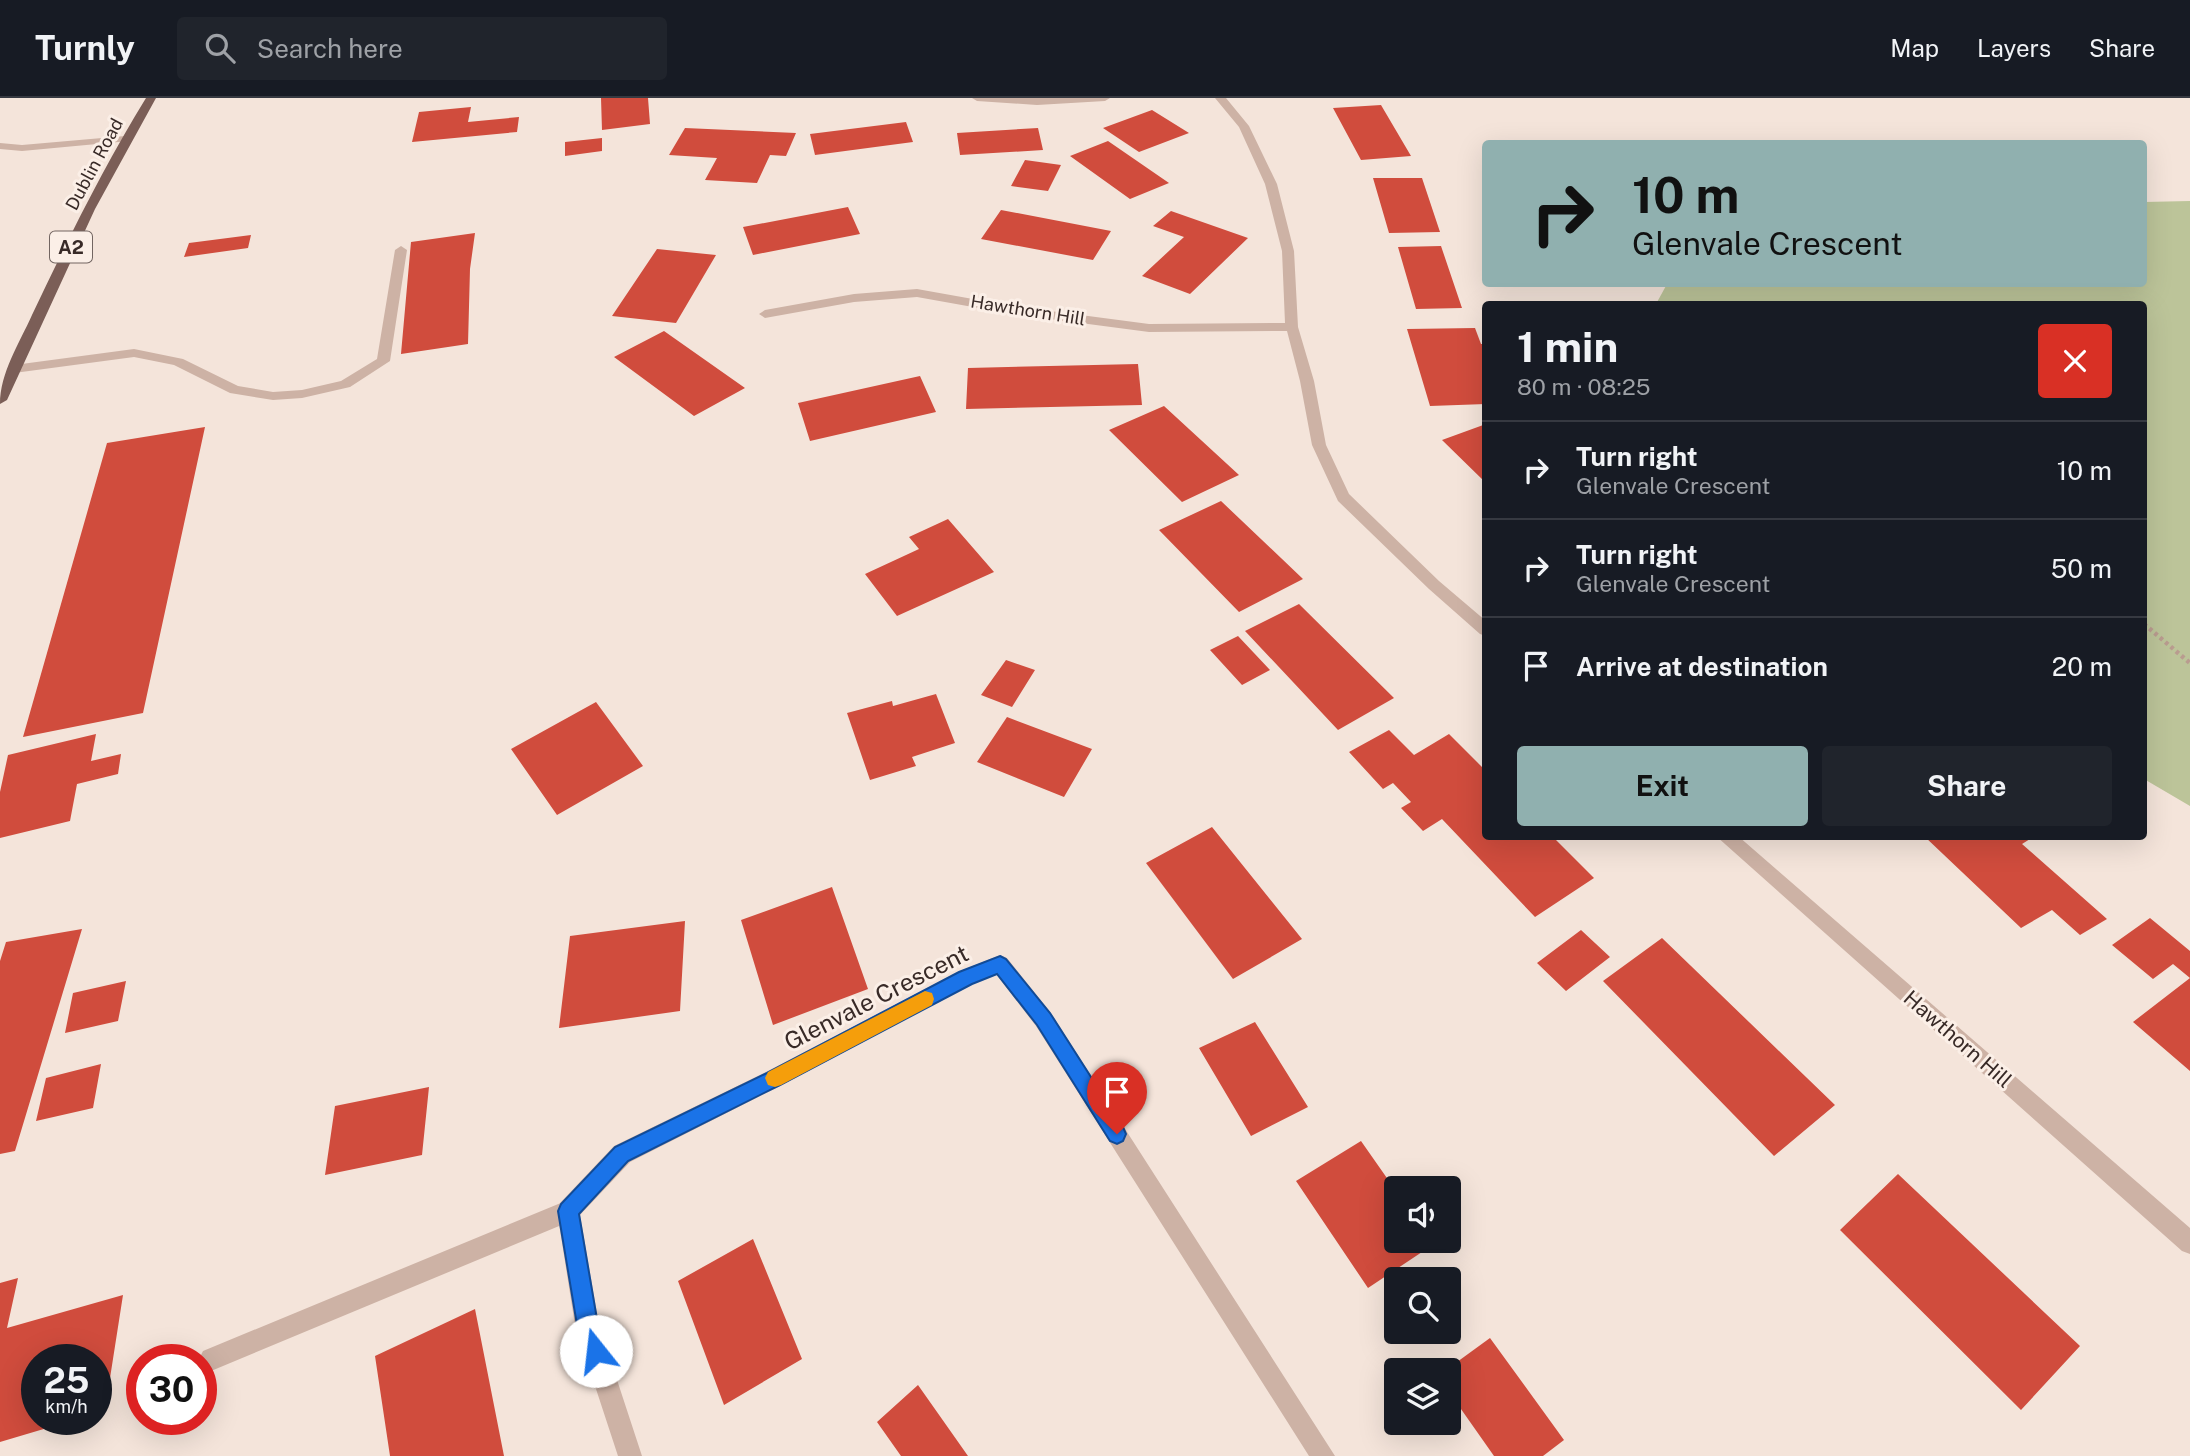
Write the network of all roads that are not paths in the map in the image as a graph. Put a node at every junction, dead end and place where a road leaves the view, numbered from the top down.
1 (151, 98) edge
2 (977, 98) edge
3 (1105, 98) edge
4 (1220, 98) edge
5 (125, 139) junction
6 (0, 146) edge
7 (401, 250) dead end
8 (765, 314) dead end
9 (1292, 327) junction
10 (14, 369) junction
11 (0, 400) edge
12 (1482, 627) edge
13 (1730, 840) edge
14 (568, 1211) junction
15 (2190, 1243) edge
16 (217, 1357) edge
17 (630, 1456) edge
18 (1323, 1456) edge

1 - 5 main road, Dublin Road / A2
2 - 3 street
4 - 9 street
5 - 6 street
5 - 10 main road, Dublin Road / A2
7 - 10 street
8 - 9 street, Hawthorn Hill
9 - 12 street
10 - 11 main road, Dublin Road / A2
13 - 15 street, Hawthorn Hill
14 - 16 street
14 - 17 street
14 - 18 street, Glenvale Crescent

